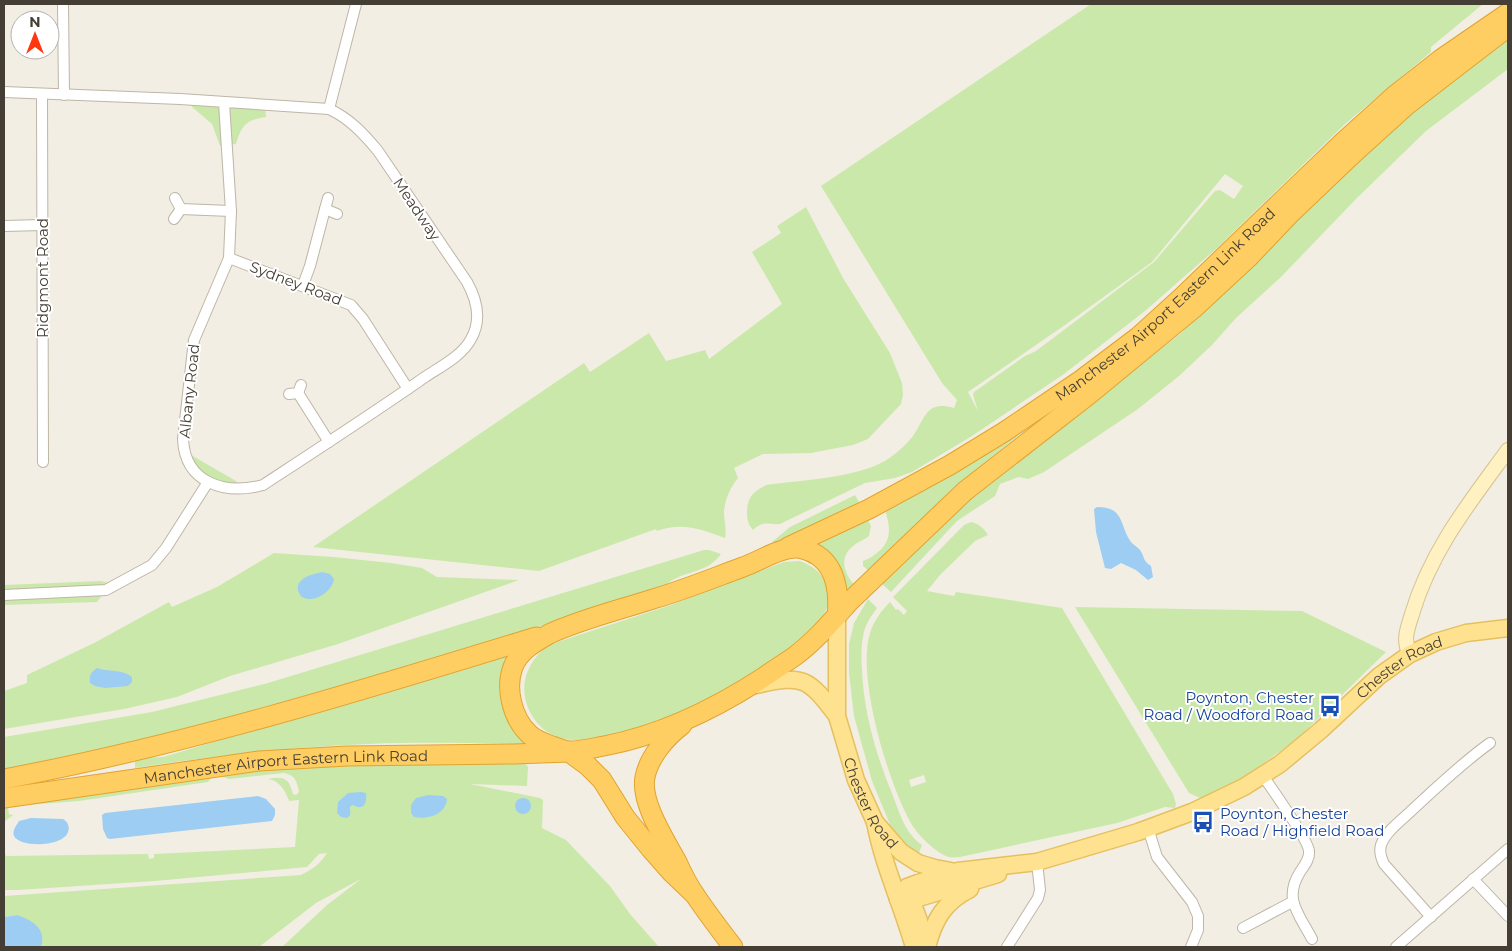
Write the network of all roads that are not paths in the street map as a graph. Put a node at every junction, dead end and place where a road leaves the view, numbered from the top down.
1 (63, 4) edge
2 (356, 4) edge
3 (1508, 13) edge
4 (1501, 28) edge
5 (4, 92) edge
6 (42, 94) junction
7 (64, 95) junction
8 (224, 103) junction
9 (329, 109) junction
10 (175, 198) dead end
11 (328, 198) dead end
12 (181, 209) junction
13 (325, 209) junction
14 (231, 211) junction
15 (337, 214) dead end
16 (174, 219) dead end
17 (42, 225) junction
18 (4, 226) edge
19 (229, 258) junction
20 (303, 285) junction
21 (408, 389) junction
22 (296, 391) dead end
23 (329, 442) junction
24 (1508, 450) edge
25 (42, 462) dead end
26 (208, 482) junction
27 (788, 547) junction
28 (4, 595) edge
29 (837, 616) junction
30 (1508, 628) edge
31 (549, 634) junction
32 (1410, 654) junction
33 (748, 687) junction
34 (837, 716) junction
35 (689, 720) junction
36 (1490, 743) dead end
37 (569, 752) junction
38 (531, 753) junction
39 (1262, 776) junction
40 (4, 779) edge
41 (4, 798) edge
42 (625, 817) junction
43 (875, 822) junction
44 (1148, 828) junction
45 (887, 834) junction
46 (1508, 849) edge
47 (1032, 863) junction
48 (958, 871) junction
49 (996, 875) junction
50 (1474, 879) junction
51 (694, 894) junction
52 (906, 895) junction
53 (1292, 902) junction
54 (1508, 916) edge
55 (1431, 917) junction
56 (1243, 928) dead end
57 (1312, 938) dead end
58 (733, 947) edge
59 (914, 947) edge
60 (927, 947) edge
61 (1007, 947) edge
62 (1191, 947) edge
63 (1396, 947) edge

1 - 7 street
2 - 9 street
3 - 4 highway, Manchester Airport Eastern Link Road
4 - 27 highway, Manchester Airport Eastern Link Road
4 - 29 highway, Manchester Airport Eastern Link Road
5 - 6 street, Meadway
6 - 7 street, Meadway
6 - 17 street, Ridgmont Road
7 - 8 street, Meadway
8 - 9 street, Meadway
8 - 14 street, Albany Road
9 - 21 street, Meadway
10 - 12 street
11 - 13 street
12 - 14 street
12 - 16 street
13 - 15 street
13 - 20 street
14 - 19 street, Albany Road
17 - 18 street
17 - 25 street, Ridgmont Road
19 - 20 street, Sydney Road
19 - 26 street, Albany Road
20 - 21 street, Sydney Road
21 - 23 street, Meadway
22 - 23 street
23 - 26 street, Meadway
24 - 32 street
26 - 28 street
27 - 29 highway
27 - 31 highway, Manchester Airport Eastern Link Road
29 - 33 highway, Manchester Airport Eastern Link Road
29 - 34 main road, Chester Road
30 - 32 main road, Chester Road
31 - 37 highway
31 - 40 highway, Manchester Airport Eastern Link Road
32 - 39 main road, Chester Road
33 - 34 main road, Chester Road
33 - 35 highway, Manchester Airport Eastern Link Road
34 - 43 main road, Chester Road
35 - 37 highway, Manchester Airport Eastern Link Road
35 - 51 highway
36 - 55 street
37 - 38 highway, Manchester Airport Eastern Link Road
37 - 42 highway
38 - 41 highway, Manchester Airport Eastern Link Road
38 - 42 highway
39 - 44 main road, Chester Road
39 - 53 street
42 - 51 highway
43 - 45 main road, Chester Road
43 - 52 main road
44 - 47 main road, Chester Road
44 - 62 street
45 - 48 main road
45 - 52 main road, Chester Road
46 - 50 street
47 - 48 main road, Chester Road
47 - 49 main road, Chester Road
47 - 61 street
48 - 52 main road, Chester Road
49 - 52 main road, Chester Road
49 - 60 main road
50 - 54 street
50 - 55 street
51 - 58 highway
52 - 59 main road
52 - 60 main road, Chester Road
53 - 56 street
53 - 57 street
55 - 63 street

